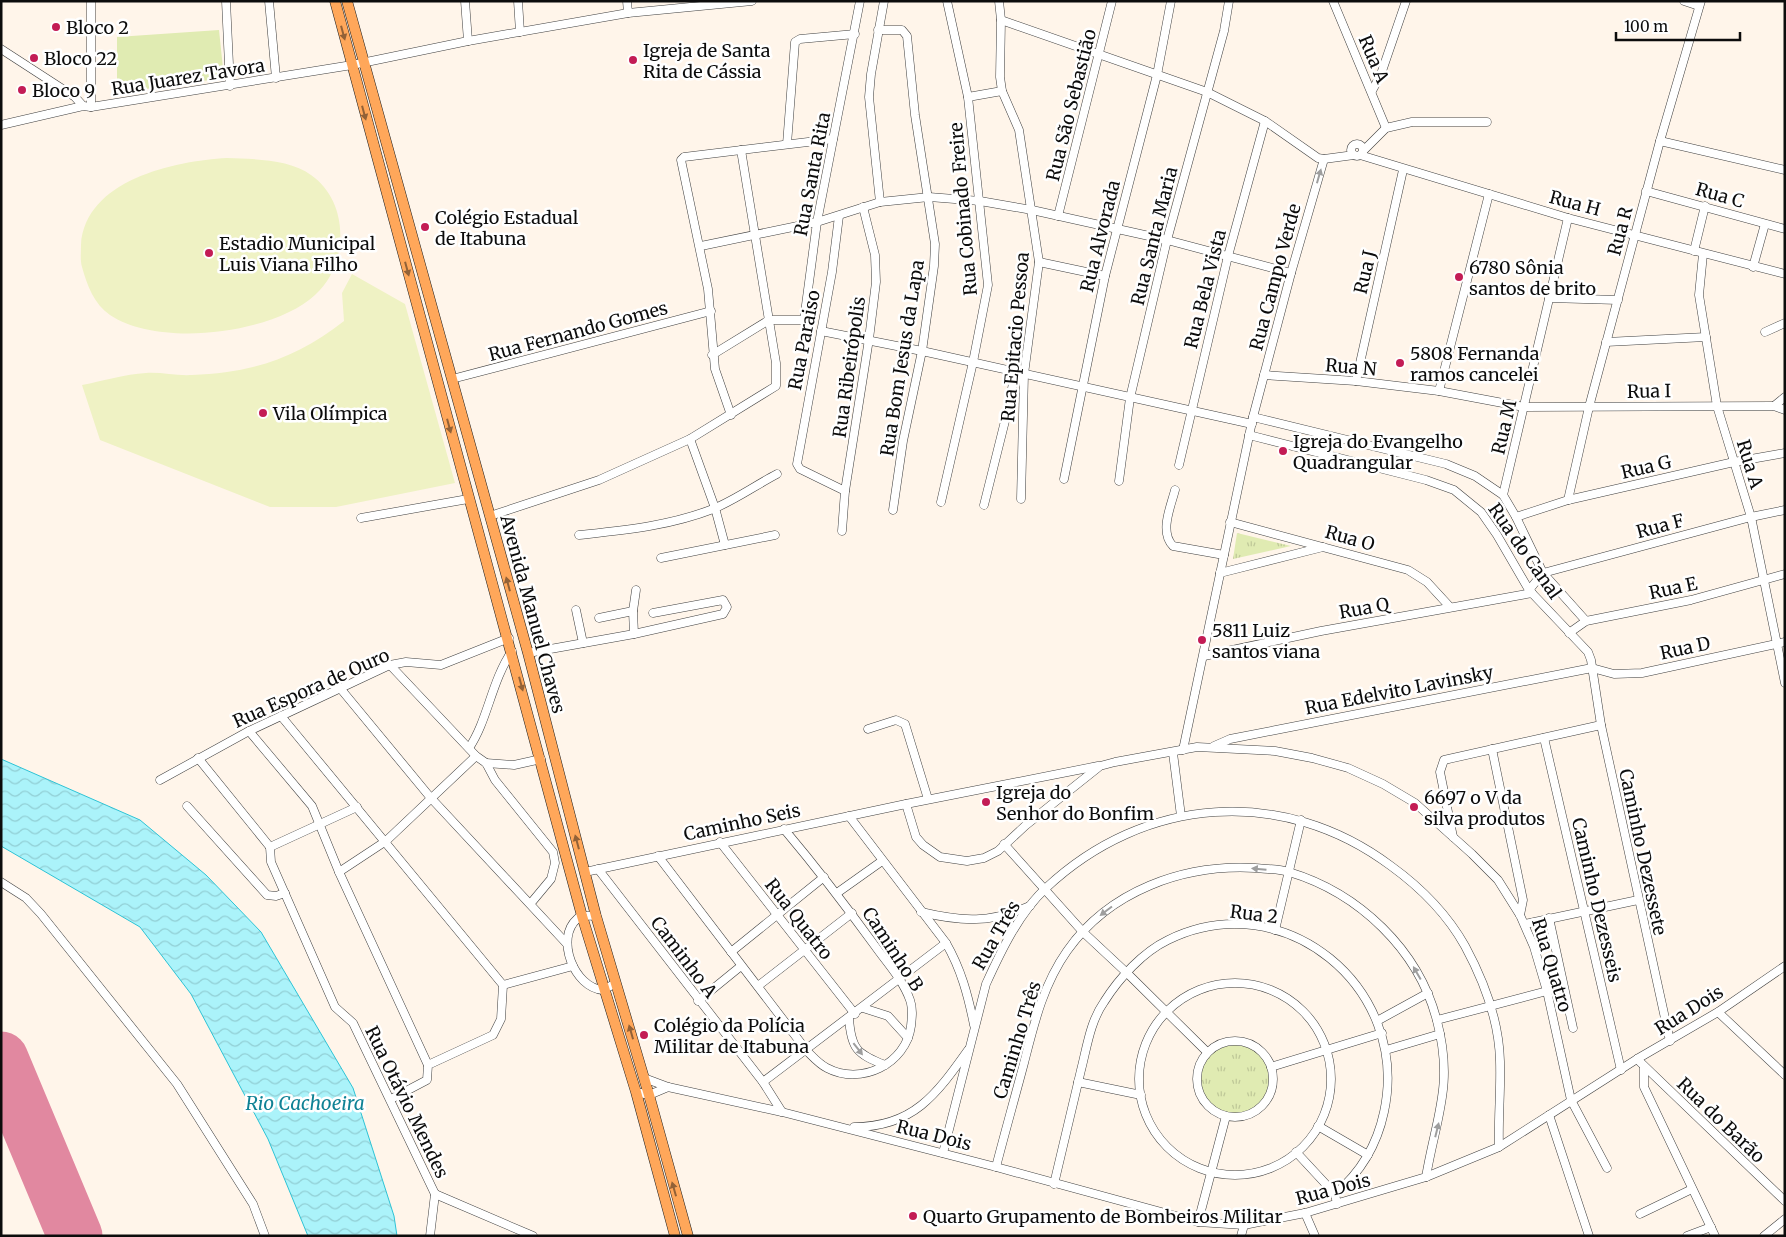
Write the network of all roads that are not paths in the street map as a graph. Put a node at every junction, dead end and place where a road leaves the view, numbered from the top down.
1 (91, 1) edge
2 (226, 1) edge
3 (269, 1) edge
4 (335, 1) edge
5 (348, 1) edge
6 (465, 1) edge
7 (518, 1) edge
8 (627, 1) edge
9 (752, 1) edge
10 (860, 1) edge
11 (884, 1) edge
12 (947, 1) edge
13 (999, 1) edge
14 (1112, 1) edge
15 (1171, 1) edge
16 (1229, 1) edge
17 (1333, 1) edge
18 (1406, 1) edge
19 (1684, 1) edge
20 (1700, 4) edge
21 (628, 13) junction
22 (1001, 20) junction
23 (878, 30) junction
24 (520, 32) junction
25 (855, 34) junction
26 (468, 41) junction
27 (1, 49) edge
28 (1099, 53) junction
29 (365, 62) junction
30 (352, 66) junction
31 (1156, 75) junction
32 (276, 78) junction
33 (230, 86) junction
34 (1002, 91) junction
35 (1372, 91) junction
36 (1207, 92) junction
37 (968, 97) junction
38 (87, 107) junction
39 (1265, 122) junction
40 (1487, 122) dead end
41 (1, 125) edge
42 (1386, 128) junction
43 (1376, 136) junction
44 (833, 139) junction
45 (1660, 141) junction
46 (787, 144) junction
47 (1355, 145) junction
48 (742, 150) junction
49 (1359, 154) junction
50 (1326, 159) junction
51 (1403, 170) junction
52 (1785, 170) edge
53 (1646, 192) junction
54 (1488, 194) junction
55 (929, 197) junction
56 (980, 201) junction
57 (880, 202) junction
58 (1705, 206) junction
59 (864, 207) junction
60 (1032, 210) junction
61 (837, 216) junction
62 (1058, 216) junction
63 (1568, 218) junction
64 (821, 221) junction
65 (1765, 224) junction
66 (1117, 229) junction
67 (1785, 229) edge
68 (1634, 234) junction
69 (755, 235) junction
70 (1166, 240) junction
71 (701, 246) junction
72 (1694, 251) junction
73 (1703, 254) junction
74 (1228, 256) junction
75 (1039, 262) junction
76 (1753, 267) junction
77 (1291, 273) junction
78 (1785, 274) edge
79 (1105, 276) junction
80 (1549, 298) junction
81 (1618, 300) junction
82 (711, 311) junction
83 (769, 320) junction
84 (1785, 323) edge
85 (821, 331) junction
86 (1765, 332) dead end
87 (1706, 336) junction
88 (869, 339) junction
89 (1606, 342) junction
90 (922, 351) junction
91 (712, 355) junction
92 (973, 362) junction
93 (1015, 372) junction
94 (1024, 374) junction
95 (1264, 375) junction
96 (452, 379) junction
97 (1356, 381) junction
98 (1082, 386) junction
99 (1439, 391) junction
100 (1785, 397) edge
101 (1130, 398) junction
102 (1717, 406) junction
103 (1774, 406) junction
104 (1524, 407) junction
105 (1589, 407) junction
106 (1192, 409) junction
107 (1785, 410) edge
108 (731, 415) junction
109 (1253, 420) junction
110 (1249, 435) junction
111 (690, 439) junction
112 (1785, 453) edge
113 (1734, 462) junction
114 (1179, 465) dead end
115 (777, 474) dead end
116 (1064, 479) dead end
117 (1119, 481) dead end
118 (1175, 490) dead end
119 (845, 491) junction
120 (1503, 494) junction
121 (468, 499) junction
122 (1021, 499) dead end
123 (1568, 500) junction
124 (941, 502) dead end
125 (984, 505) dead end
126 (715, 508) junction
127 (894, 510) dead end
128 (1785, 510) edge
129 (490, 516) junction
130 (1516, 517) junction
131 (1751, 517) junction
132 (361, 518) dead end
133 (1230, 522) junction
134 (842, 531) dead end
135 (579, 535) dead end
136 (775, 535) dead end
137 (725, 545) junction
138 (1325, 547) junction
139 (1224, 555) junction
140 (661, 558) dead end
141 (1220, 573) junction
142 (1543, 573) junction
143 (1785, 574) edge
144 (1764, 580) junction
145 (636, 590) dead end
146 (1530, 591) junction
147 (1450, 607) junction
148 (576, 610) dead end
149 (633, 611) junction
150 (653, 613) dead end
151 (599, 618) dead end
152 (1586, 621) junction
153 (1569, 633) junction
154 (634, 634) junction
155 (509, 638) junction
156 (1785, 642) edge
157 (583, 643) junction
158 (1776, 645) junction
159 (512, 651) junction
160 (528, 652) junction
161 (1204, 656) junction
162 (390, 665) junction
163 (1592, 668) junction
164 (1785, 683) edge
165 (340, 688) junction
166 (281, 716) junction
167 (1601, 725) junction
168 (868, 729) dead end
169 (249, 731) junction
170 (1544, 738) junction
171 (1214, 746) junction
172 (469, 748) junction
173 (1492, 749) junction
174 (1183, 750) junction
175 (1173, 753) junction
176 (476, 756) junction
177 (198, 758) junction
178 (541, 759) junction
179 (486, 763) junction
180 (1100, 766) junction
181 (160, 780) dead end
182 (430, 797) junction
183 (928, 800) junction
184 (906, 804) junction
185 (188, 806) dead end
186 (357, 807) junction
187 (849, 816) junction
188 (1182, 816) junction
189 (1301, 820) junction
190 (318, 824) junction
191 (784, 829) junction
192 (1453, 837) junction
193 (386, 841) junction
194 (720, 842) junction
195 (1004, 844) junction
196 (270, 847) junction
197 (658, 856) junction
198 (882, 861) junction
199 (598, 869) junction
200 (340, 872) junction
201 (585, 872) junction
202 (1288, 872) junction
203 (824, 877) junction
204 (1, 882) edge
205 (1044, 889) junction
206 (286, 893) junction
207 (837, 893) junction
208 (1638, 900) junction
209 (531, 903) junction
210 (1030, 906) junction
211 (920, 912) junction
212 (1583, 912) junction
213 (852, 913) junction
214 (1520, 915) junction
215 (582, 916) junction
216 (596, 916) junction
217 (777, 916) junction
218 (1549, 918) junction
219 (1525, 924) junction
220 (1274, 930) junction
221 (1083, 932) junction
222 (946, 943) junction
223 (567, 944) junction
224 (804, 951) junction
225 (731, 952) junction
226 (573, 966) junction
227 (741, 966) junction
228 (1785, 966) edge
229 (1128, 974) junction
230 (899, 979) junction
231 (616, 983) junction
232 (503, 985) junction
233 (758, 986) junction
234 (603, 990) junction
235 (1547, 991) junction
236 (1428, 993) junction
237 (698, 1001) junction
238 (1490, 1005) junction
239 (863, 1008) junction
240 (1166, 1012) junction
241 (1718, 1012) junction
242 (852, 1016) junction
243 (1437, 1020) junction
244 (1377, 1021) junction
245 (975, 1027) junction
246 (1573, 1028) dead end
247 (1382, 1033) junction
248 (1440, 1034) junction
249 (908, 1038) junction
250 (1670, 1041) junction
251 (971, 1046) junction
252 (1326, 1050) junction
253 (1386, 1050) junction
254 (807, 1051) junction
255 (1207, 1052) junction
256 (1637, 1059) junction
257 (428, 1065) junction
258 (884, 1066) junction
259 (1272, 1068) junction
260 (1644, 1068) junction
261 (1621, 1070) junction
262 (1785, 1075) edge
263 (644, 1078) junction
264 (763, 1082) junction
265 (1078, 1082) junction
266 (668, 1087) junction
267 (636, 1092) junction
268 (649, 1095) junction
269 (1140, 1095) junction
270 (391, 1099) junction
271 (1571, 1100) junction
272 (782, 1112) junction
273 (1549, 1115) junction
274 (1226, 1116) junction
275 (1318, 1126) junction
276 (842, 1128) junction
277 (1499, 1146) junction
278 (1296, 1152) junction
279 (943, 1153) junction
280 (1368, 1155) junction
281 (996, 1167) junction
282 (1607, 1168) dead end
283 (1212, 1172) junction
284 (1426, 1177) junction
285 (1054, 1184) junction
286 (1692, 1189) junction
287 (434, 1194) junction
288 (1334, 1194) junction
289 (1785, 1201) edge
290 (1337, 1204) junction
291 (1305, 1213) junction
292 (1640, 1214) dead end
293 (1785, 1219) edge
294 (1198, 1222) junction
295 (1244, 1225) junction
296 (1711, 1226) junction
297 (265, 1236) edge
298 (430, 1236) edge
299 (533, 1236) edge
300 (675, 1236) edge
301 (688, 1236) edge
302 (1241, 1236) edge
303 (1315, 1236) edge
304 (1588, 1236) edge
305 (1687, 1236) edge
306 (1715, 1236) edge
307 (1764, 1236) edge

1 - 38 street
2 - 33 street
3 - 32 street
4 -> 30 main road, Avenida Manuel Chaves
5 - 29 main road, Avenida Manuel Chaves
6 - 26 street
7 - 24 street
8 - 21 street
9 - 21 street
10 - 25 street, Rua Santa Rita
11 - 23 street
12 - 37 street, Rua Cobinado Freire
13 - 22 street, Rua Epitacio Pessoa
14 - 28 street, Rua São Sebastião
15 - 31 street, Rua Alvorada
16 - 36 street, Rua Santa Maria
17 - 35 street, Rua A
18 - 35 street
19 - 20 street
20 - 45 street, Rua R
21 - 24 street
22 - 28 street
22 - 34 street, Rua Epitacio Pessoa
23 - 55 street, Rua Bom Jesus da Lapa
23 - 57 street
24 - 26 street
25 - 44 street, Rua Santa Rita
25 - 46 street
26 - 29 street
27 - 38 street
28 - 31 street
28 - 62 street, Rua São Sebastião
29 - 30 street, Rua Juarez Tavora
29 - 96 main road, Avenida Manuel Chaves
30 - 32 street, Rua Juarez Tavora
30 -> 121 main road, Avenida Manuel Chaves
31 - 36 street
31 - 66 street, Rua Alvorada
32 - 33 street, Rua Juarez Tavora
33 - 38 street, Rua Juarez Tavora
34 - 37 street
34 - 60 street, Rua Epitacio Pessoa
35 - 42 street, Rua A
36 - 39 street
36 - 70 street, Rua Santa Maria
37 - 56 street, Rua Cobinado Freire
38 - 41 street, Rua Juarez Tavora
39 - 50 street
39 - 74 street, Rua Bela Vista
40 - 42 street
42 - 43 street
43 - 47 street
43 - 49 street
44 - 46 street
44 - 64 street, Rua Santa Rita
45 - 52 street
45 - 53 street, Rua R
46 - 48 street
47 - 49 street
47 - 50 street
48 - 69 street
48 - 71 street
49 - 50 street, Rua H
49 - 51 street, Rua H
77 -> 50 street, Rua Campo Verde
51 - 54 street, Rua H
51 - 97 street, Rua J
53 - 58 street, Rua C
53 - 68 street, Rua R
54 - 63 street, Rua H
54 - 99 street
55 - 56 street
55 - 57 street
55 - 90 street, Rua Bom Jesus da Lapa
56 - 60 street
56 - 92 street, Rua Cobinado Freire
57 - 59 street
58 - 65 street, Rua C
58 - 72 street
59 - 61 street
59 - 88 street, Rua Ribeirópolis
60 - 62 street
60 - 75 street, Rua Epitacio Pessoa
61 - 64 street
61 - 85 street, Rua Paraiso
62 - 66 street
63 - 68 street, Rua H
63 - 80 street, Rua M
64 - 69 street
64 - 83 street, Rua Santa Rita
65 - 67 street, Rua C
65 - 76 street
66 - 70 street
66 - 79 street, Rua Alvorada
68 - 72 street, Rua H
68 - 81 street, Rua R
69 - 71 street
69 - 83 street
70 - 74 street
70 - 101 street, Rua Santa Maria
71 - 82 street
72 - 73 street, Rua H
73 - 76 street, Rua H
73 - 87 street, Rua A
74 - 77 street
74 - 106 street, Rua Bela Vista
75 - 79 street
75 - 94 street, Rua Epitacio Pessoa
76 - 78 street, Rua H
77 - 95 street, Rua Campo Verde
79 - 98 street, Rua Alvorada
80 - 81 street
80 - 104 street, Rua M
81 - 89 street, Rua R
82 - 91 street
82 - 96 street, Rua Fernando Gomes
83 - 91 street
83 - 108 street
84 - 86 street
85 - 88 street, Rua do Canal
85 - 119 street, Rua Paraiso
87 - 89 street
87 - 102 street, Rua A
88 - 90 street, Rua do Canal
88 - 119 street, Rua Ribeirópolis
89 - 105 street, Rua R
90 - 92 street, Rua do Canal
90 - 127 street, Rua Bom Jesus da Lapa
91 - 108 street
92 - 93 street, Rua do Canal
92 - 124 street, Rua Cobinado Freire
93 - 94 street, Rua do Canal
93 - 125 street
94 - 98 street, Rua do Canal
94 - 122 street, Rua Epitacio Pessoa
95 - 97 street, Rua N
95 - 109 street, Rua Campo Verde
96 - 129 main road, Avenida Manuel Chaves
97 - 99 street, Rua N
98 - 101 street, Rua do Canal
98 - 116 street, Rua Alvorada
99 - 104 street, Rua N
100 - 103 street
101 - 106 street, Rua do Canal
101 - 117 street, Rua Santa Maria
102 - 103 street, Rua I
102 - 105 street, Rua I
102 - 113 street, Rua A
103 - 107 street, Rua I
104 - 105 street, Rua I
104 - 120 street, Rua M
105 - 123 street, Rua R
106 - 109 street, Rua do Canal
106 - 114 street, Rua Bela Vista
108 - 111 street
109 - 110 street, Rua Campo Verde
109 - 120 street, Rua do Canal
110 - 133 street, Rua Campo Verde
110 - 146 street, Rua do Canal
111 - 126 street
111 - 129 street
112 - 113 street, Rua G
113 - 123 street, Rua G
113 - 131 street, Rua A
115 - 126 street
118 - 139 street
119 - 134 street, Rua Ribeirópolis
120 - 130 street
121 - 132 street
121 - 155 main road, Avenida Manuel Chaves
123 - 130 street, Rua G
126 - 135 street
126 - 137 street
128 - 131 street, Rua F
160 -> 129 main road, Avenida Manuel Chaves
130 - 142 street
131 - 142 street, Rua F
131 - 144 street, Rua A
133 - 138 street, Rua O
133 - 139 street, Rua Campo Verde
136 - 137 street
137 - 140 street
138 - 141 street
138 - 147 street, Rua O
139 - 141 street, Rua Campo Verde
141 - 161 street, Rua Campo Verde
142 - 146 street
142 - 152 street
143 - 144 street, Rua E
144 - 152 street, Rua E
144 - 158 street, Rua A
145 - 149 street
146 - 147 street, Rua Q
146 - 153 street, Rua do Canal
147 - 161 street, Rua Q
148 - 157 street
149 - 151 street
149 - 154 street
150 - 154 street
152 - 153 street, Rua E
153 - 163 street, Rua do Canal
154 - 157 street
155 - 159 main road, Avenida Manuel Chaves
155 - 162 street, Rua Espora de Ouro
156 - 158 street, Rua D
157 - 160 street
158 - 163 street, Rua D
158 - 164 street, Rua A
159 - 172 street
159 -> 178 main road, Avenida Manuel Chaves
201 -> 160 main road, Avenida Manuel Chaves
161 - 174 street, Rua Campo Verde
162 - 165 street, Rua Espora de Ouro
162 - 172 street
163 - 167 street, Caminho Dezessete
163 - 171 street, Rua Edelvito Lavinsky
165 - 166 street, Rua Espora de Ouro
165 - 182 street
166 - 169 street, Rua Espora de Ouro
166 - 186 street
167 - 170 street
167 - 208 street, Caminho Dezessete
168 - 183 street
169 - 177 street, Rua Espora de Ouro
169 - 190 street
170 - 173 street
170 - 212 street, Caminho Dezesseis
171 - 174 street, Rua Quatro
171 - 192 street, Rua Quatro
172 - 176 street
173 - 192 street
173 - 214 street
174 - 175 street, Rua Quatro
175 - 180 street, Caminho Seis
175 - 188 street
176 - 179 street
176 - 182 street
177 - 181 street, Rua Espora de Ouro
177 - 196 street
178 - 179 street
178 - 215 main road, Avenida Manuel Chaves
179 - 209 street
180 - 183 street, Caminho Seis
180 - 195 street, Caminho Seis
182 - 193 street
182 - 209 street
183 - 184 street, Caminho Seis
184 - 187 street, Caminho Seis
184 - 195 street, Caminho Seis
185 - 206 street
186 - 190 street
186 - 193 street
187 - 191 street, Caminho Seis
187 - 198 street
188 - 189 street, Rua Três
188 - 205 street, Rua Três
189 - 202 street
189 - 238 street, Rua Três
190 - 196 street
190 - 200 street
191 - 194 street, Caminho Seis
191 - 203 street, Caminho B
192 - 214 street, Rua Quatro
193 - 200 street
193 - 232 street
194 - 197 street, Caminho Seis
194 - 217 street, Rua Quatro
195 - 205 street
196 - 206 street
197 - 199 street, Caminho Seis
197 - 225 street, Caminho B
198 - 207 street
198 - 211 street
199 - 201 street, Caminho Seis
199 - 237 street, Caminho A
200 - 257 street
201 - 216 main road, Avenida Manuel Chaves
202 - 220 street
202 -> 221 street, Caminho Três
236 -> 202 street, Caminho Três
203 - 207 street, Caminho B
203 - 217 street
204 - 297 street
205 - 210 street, Rua Três
205 - 221 street
206 - 270 street, Rua Otávio Mendes
207 - 213 street, Caminho B
208 - 212 street
208 - 250 street, Caminho Dezessete
209 - 223 street
210 - 211 street
210 - 245 street, Rua Três
211 - 222 street
212 - 218 street
212 - 261 street, Caminho Dezesseis
213 - 224 street
213 - 230 street, Caminho B
214 - 219 street, Rua Quatro
215 - 216 street
215 - 223 street
215 - 234 main road, Avenida Manuel Chaves
216 - 231 main road, Avenida Manuel Chaves
217 - 224 street, Rua Quatro
217 - 225 street
218 - 219 street
218 - 246 street
219 - 235 street, Rua Quatro
220 - 229 street, Rua 2
220 - 244 street, Rua 2
221 - 229 street
221 - 281 street, Caminho Três
222 - 230 street
222 - 245 street
223 - 226 street
224 - 233 street
224 - 242 street, Rua Quatro
225 - 227 street, Caminho B
226 - 232 street
226 - 234 street
227 - 233 street, Caminho B
227 - 237 street
228 - 241 street, Rua Dois
229 - 240 street
229 - 265 street, Rua 2
230 - 239 street
230 - 249 street, Caminho B
231 - 234 street
263 -> 231 main road, Avenida Manuel Chaves
232 - 257 street
233 - 254 street, Caminho B
234 - 267 main road, Avenida Manuel Chaves
235 - 238 street
235 - 271 street, Rua Quatro
236 - 243 street, Caminho Três
236 - 244 street
237 - 264 street, Caminho A
238 - 243 street
238 - 277 street, Rua Três
239 - 242 street
239 - 249 street
240 - 252 street
240 - 255 street
240 - 269 street
241 - 250 street, Rua Dois
241 - 262 street
242 - 254 street
242 -> 258 street
243 - 248 street, Caminho Três
244 - 247 street, Rua 2
245 - 251 street, Rua Três
247 - 252 street
247 - 253 street, Rua 2
248 - 253 street
284 -> 248 street, Caminho Três
249 - 258 street, Caminho B
250 - 256 street, Rua Dois
251 - 276 street
251 - 279 street, Rua Três
252 - 259 street
252 - 275 street
253 - 280 street, Rua 2
254 - 258 street, Caminho B
254 - 264 street
255 - 259 street
255 - 274 street
256 - 260 street, Rua do Barão
256 - 261 street, Rua Dois
257 - 270 street
259 - 274 street
260 - 286 street
260 - 289 street, Rua do Barão
261 - 271 street, Rua Dois
263 - 266 street, Rua Dois
263 - 268 main road, Avenida Manuel Chaves
264 - 272 street, Caminho A
265 - 269 street
265 - 285 street, Rua 2
266 - 268 street
266 - 272 street, Rua Dois
267 - 268 street
267 - 300 main road, Avenida Manuel Chaves
301 -> 268 main road, Avenida Manuel Chaves
269 - 283 street
270 - 287 street, Rua Otávio Mendes
271 - 273 street, Rua Dois
271 - 282 street, Rua Quatro
272 - 276 street, Rua Dois
273 - 277 street, Rua Dois
273 - 304 street
274 - 283 street
275 - 278 street
275 - 280 street
276 - 279 street, Rua Dois
277 - 284 street, Rua Dois
278 - 283 street
278 - 288 street
279 - 281 street, Rua Dois
280 - 288 street, Rua 2
281 - 285 street, Rua Dois
283 - 294 street
284 - 290 street, Rua Dois
285 - 294 street, Rua Dois
286 - 292 street
286 - 296 street
287 - 298 street
287 - 299 street
288 - 290 street
290 - 291 street, Rua Dois
291 - 295 street, Rua Dois
291 - 303 street
293 - 307 street
294 - 295 street, Rua Dois
295 - 302 street
296 - 305 street
296 - 306 street

